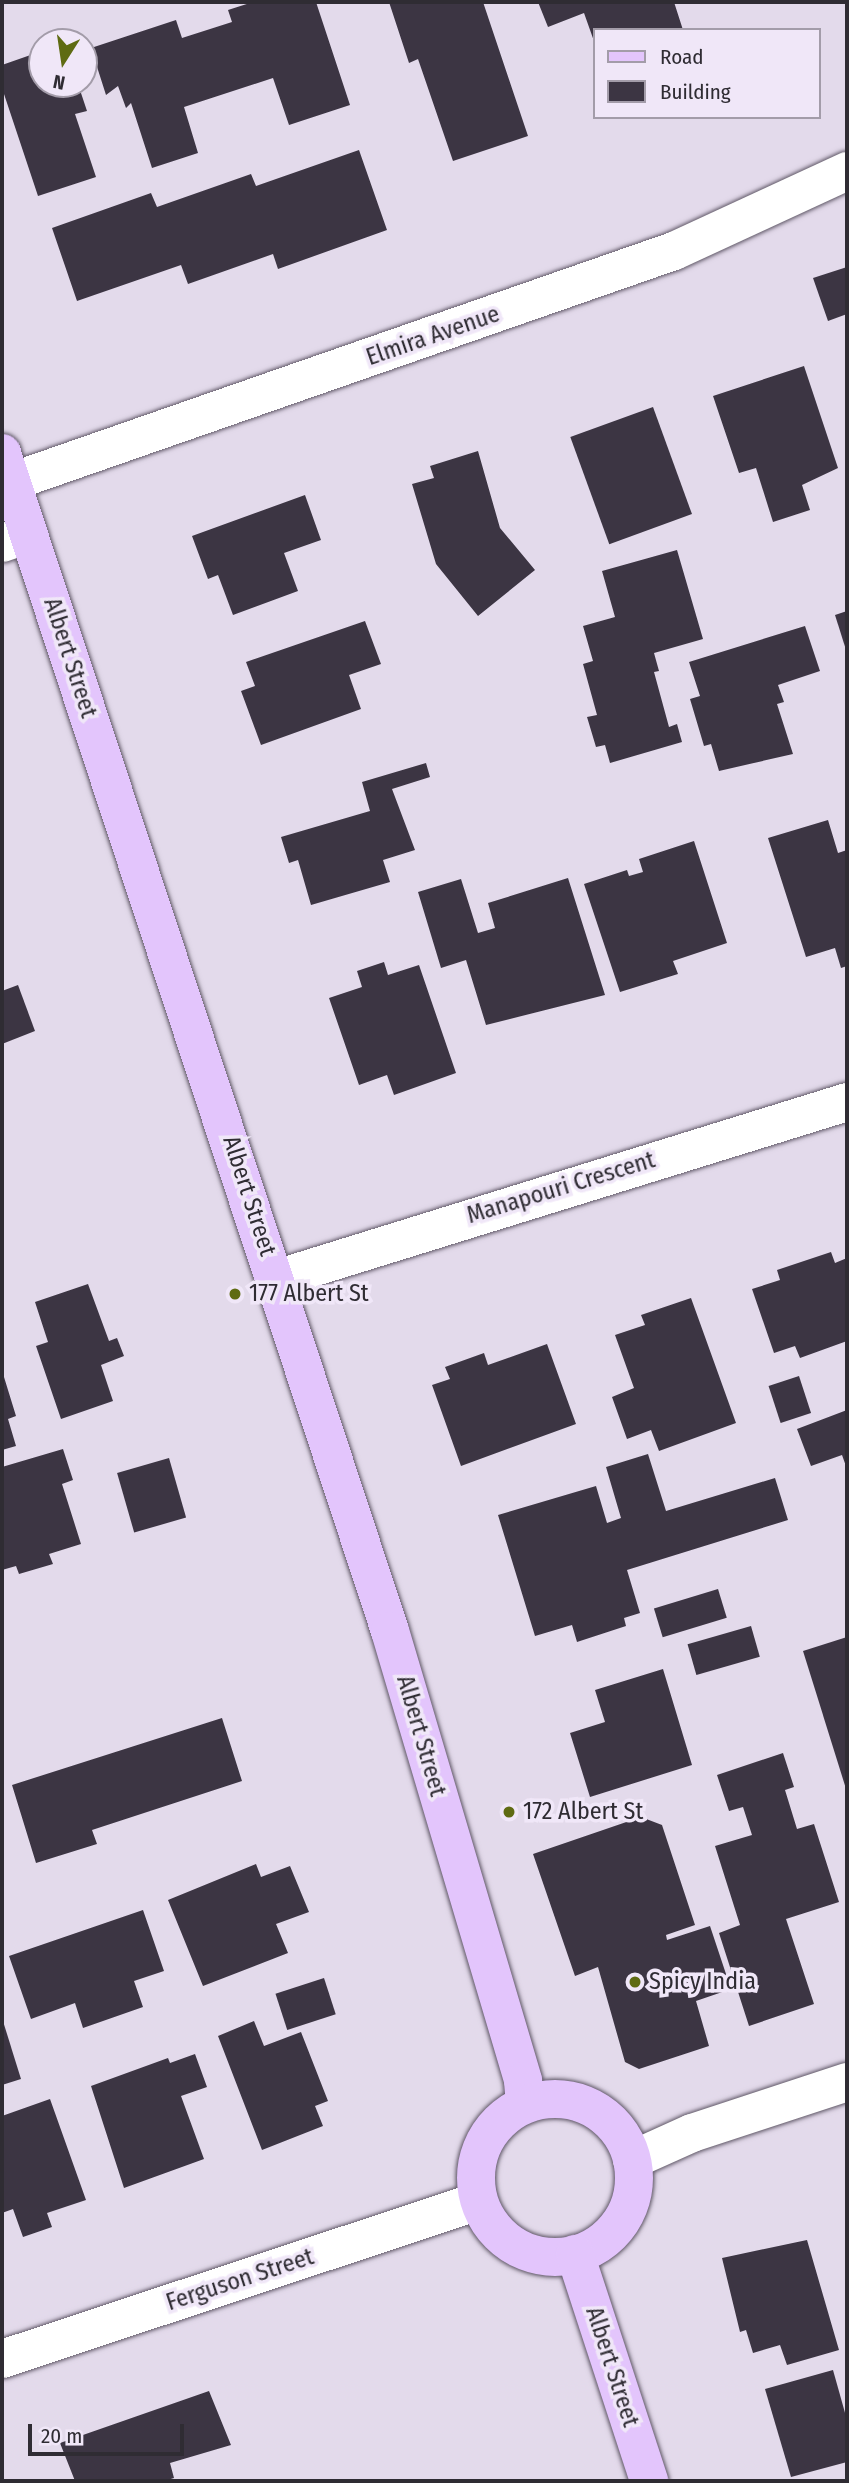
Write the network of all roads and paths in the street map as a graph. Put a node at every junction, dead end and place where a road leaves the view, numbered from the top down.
1 (847, 171) edge
2 (6, 468) edge
3 (15, 539) edge
4 (847, 1102) edge
5 (276, 1279) junction
6 (847, 2082) edge
7 (525, 2104) junction
8 (632, 2160) junction
9 (479, 2201) junction
10 (576, 2253) junction
11 (2, 2359) edge
12 (649, 2481) edge

1 - 2 street, Elmira Avenue
2 - 3 main road, Albert Street
3 - 5 main road, Albert Street
4 - 5 street, Manapouri Crescent
5 - 7 main road, Albert Street
6 - 8 street
7 - 8 main road
7 - 9 main road
8 - 10 main road
9 - 10 main road
9 - 11 street, Ferguson Street
10 - 12 main road, Albert Street

